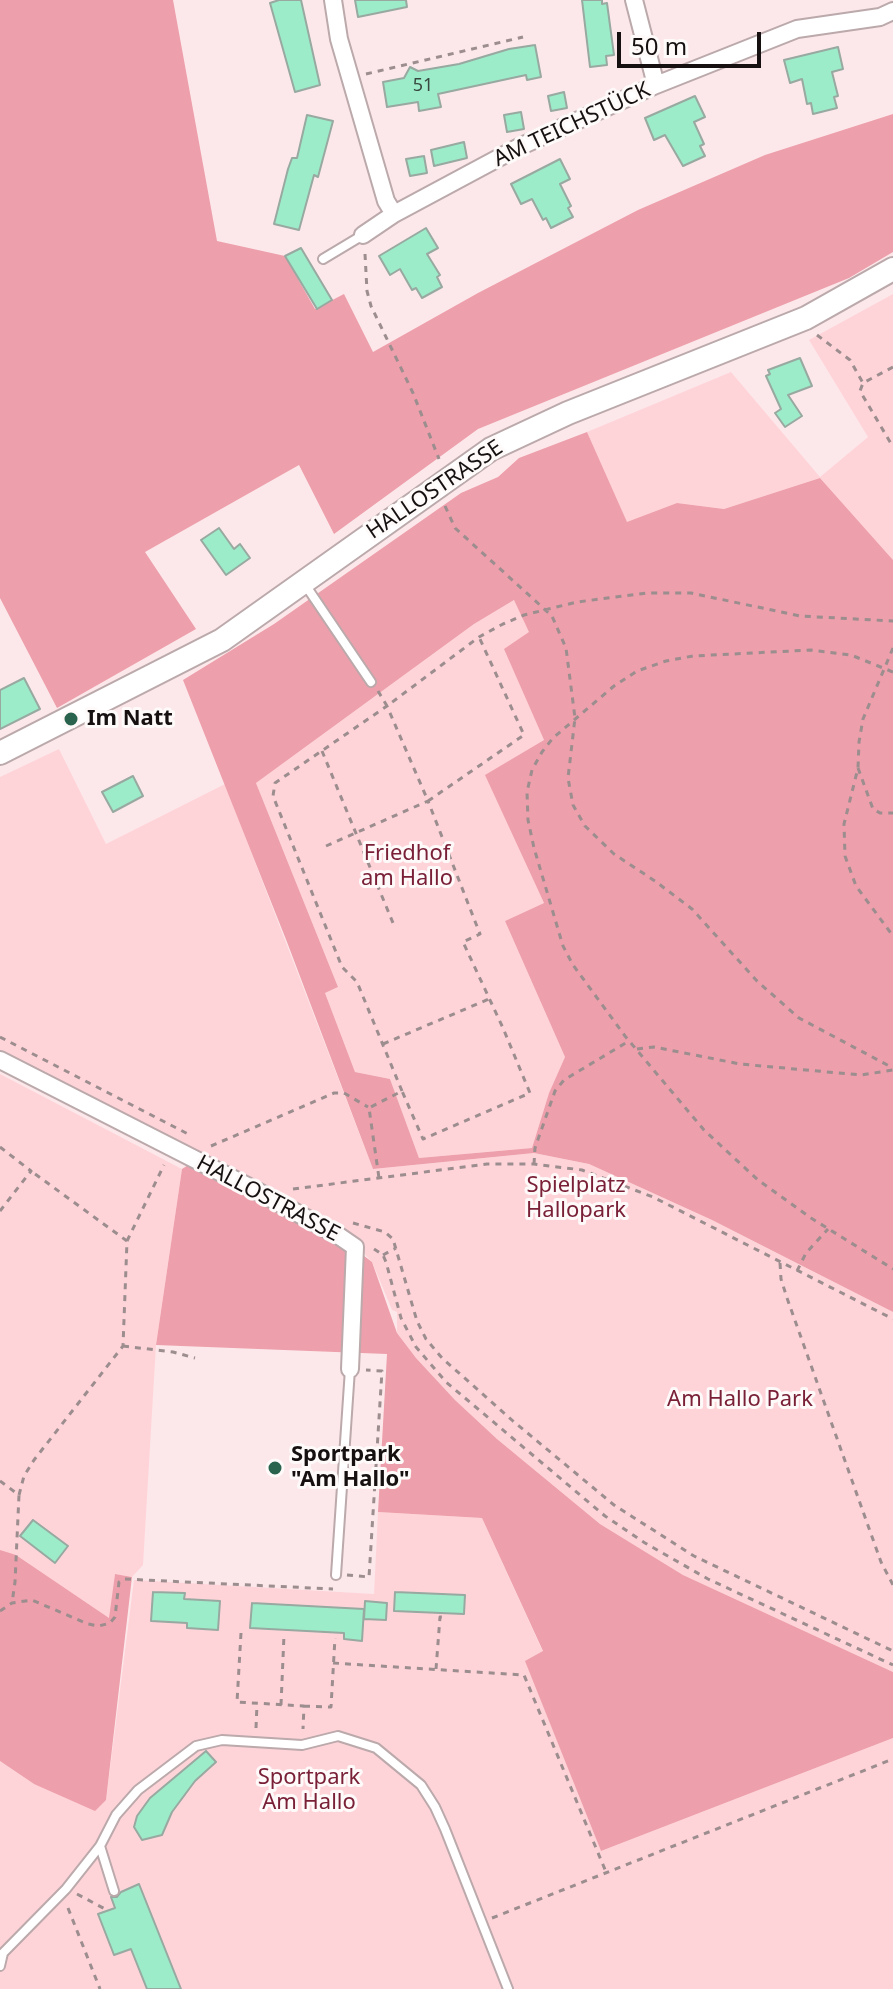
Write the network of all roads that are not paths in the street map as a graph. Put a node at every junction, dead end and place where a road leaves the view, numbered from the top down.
1 (333, 0) edge
2 (634, 0) edge
3 (893, 11) edge
4 (656, 85) junction
5 (394, 214) junction
6 (363, 235) joint
7 (323, 259) dead end
8 (893, 269) edge
9 (303, 581) junction
10 (371, 682) road end
11 (0, 753) edge
12 (0, 1060) edge
13 (350, 1369) joint
14 (336, 1575) road end
15 (100, 1846) junction
16 (114, 1891) dead end
17 (0, 1966) edge
18 (508, 1989) edge

1 - 5 street
2 - 4 street
3 - 4 street, AM TEICHSTÜCK
4 - 5 street, AM TEICHSTÜCK
5 - 6 street, AM TEICHSTÜCK
6 - 7 lane
8 - 9 main road, HALLOSTRASSE
9 - 10 lane
9 - 11 main road, HALLOSTRASSE
12 - 13 street, HALLOSTRASSE
13 - 14 lane
15 - 16 lane
15 - 17 lane
15 - 18 lane

